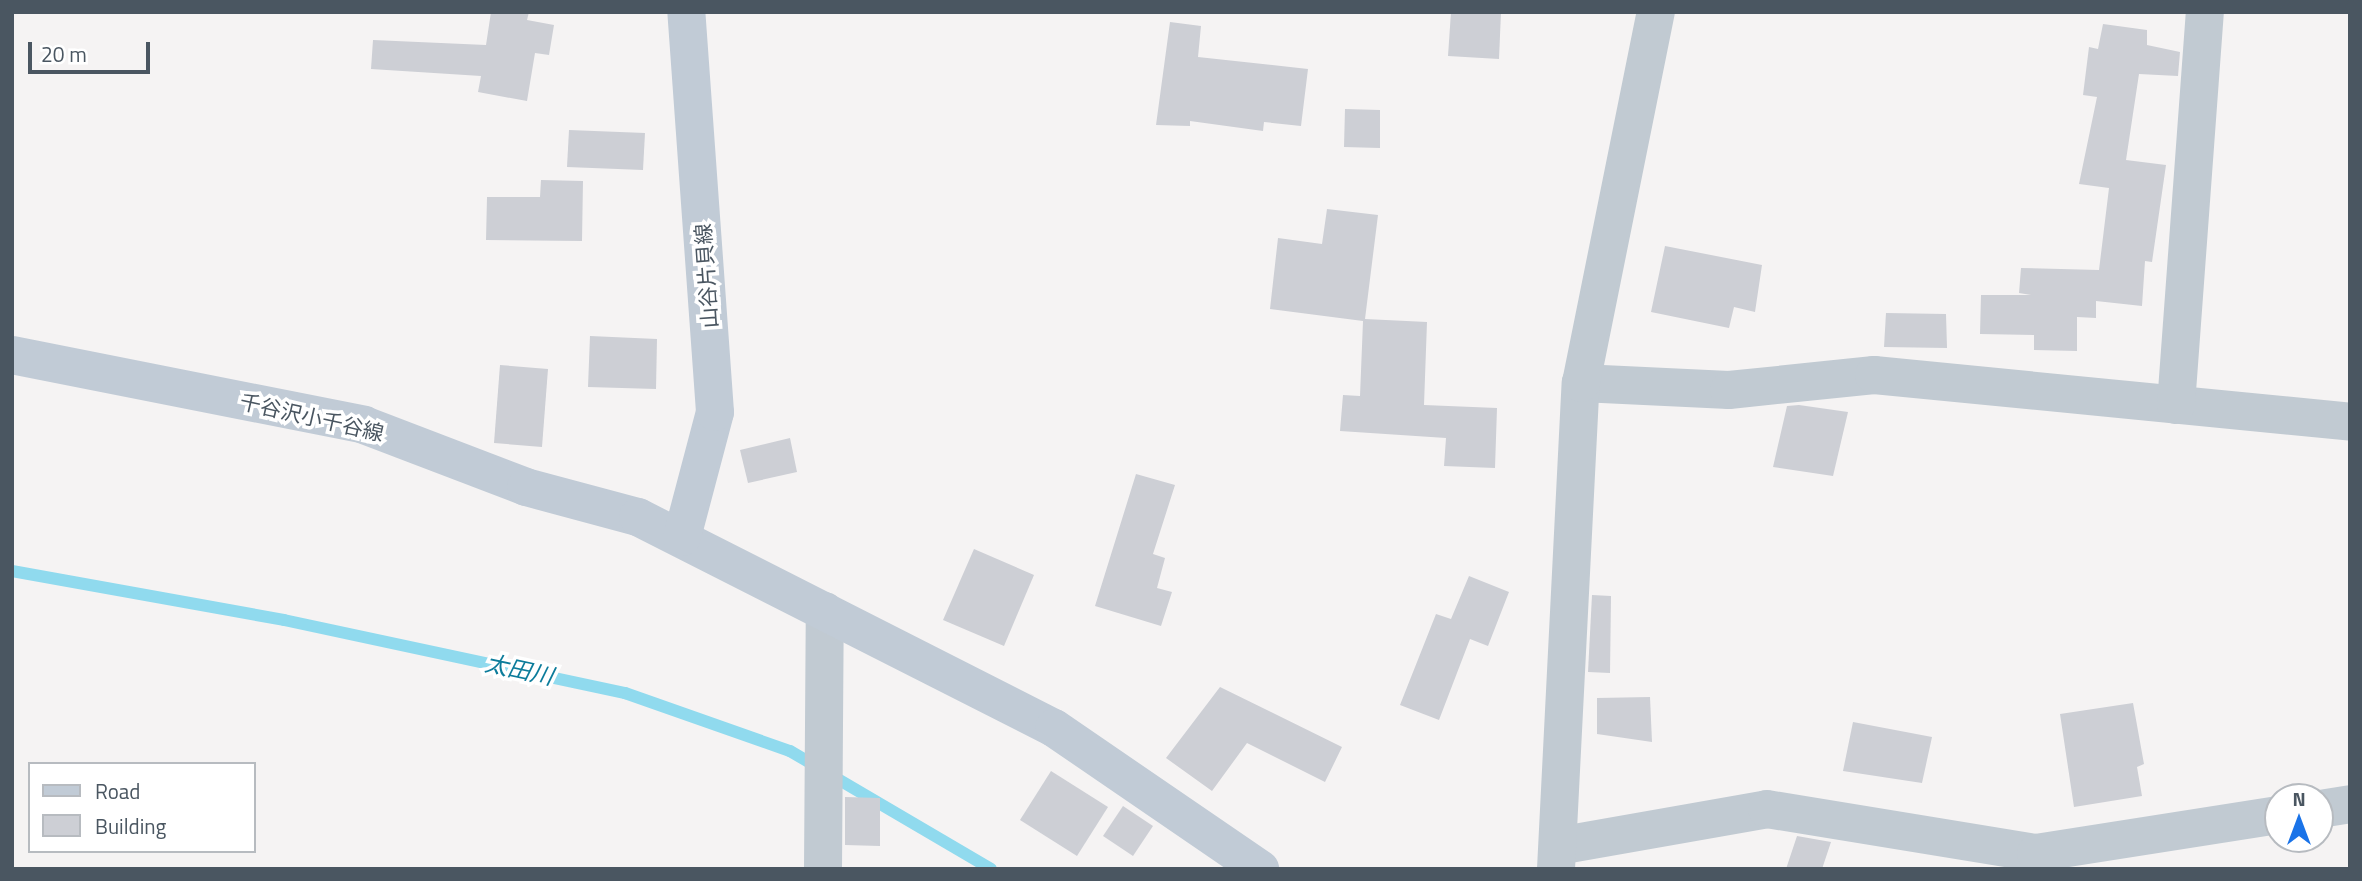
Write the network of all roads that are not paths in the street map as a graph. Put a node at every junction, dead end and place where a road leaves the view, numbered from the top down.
1 (686, 12) edge
2 (1656, 12) edge
3 (2205, 12) edge
4 (12, 355) edge
5 (1581, 383) junction
6 (2176, 405) junction
7 (2350, 422) edge
8 (682, 537) junction
9 (825, 611) junction
10 (2264, 818) edge
11 (1557, 857) edge
12 (823, 869) edge
13 (1260, 869) edge

1 - 8 main road, 山谷片貝線
2 - 5 street
3 - 6 street
4 - 8 main road, 千谷沢小千谷線
5 - 6 street
5 - 11 street
6 - 7 street
8 - 9 main road, 千谷沢小千谷線
9 - 12 street
9 - 13 main road, 千谷沢小千谷線
10 - 11 street

